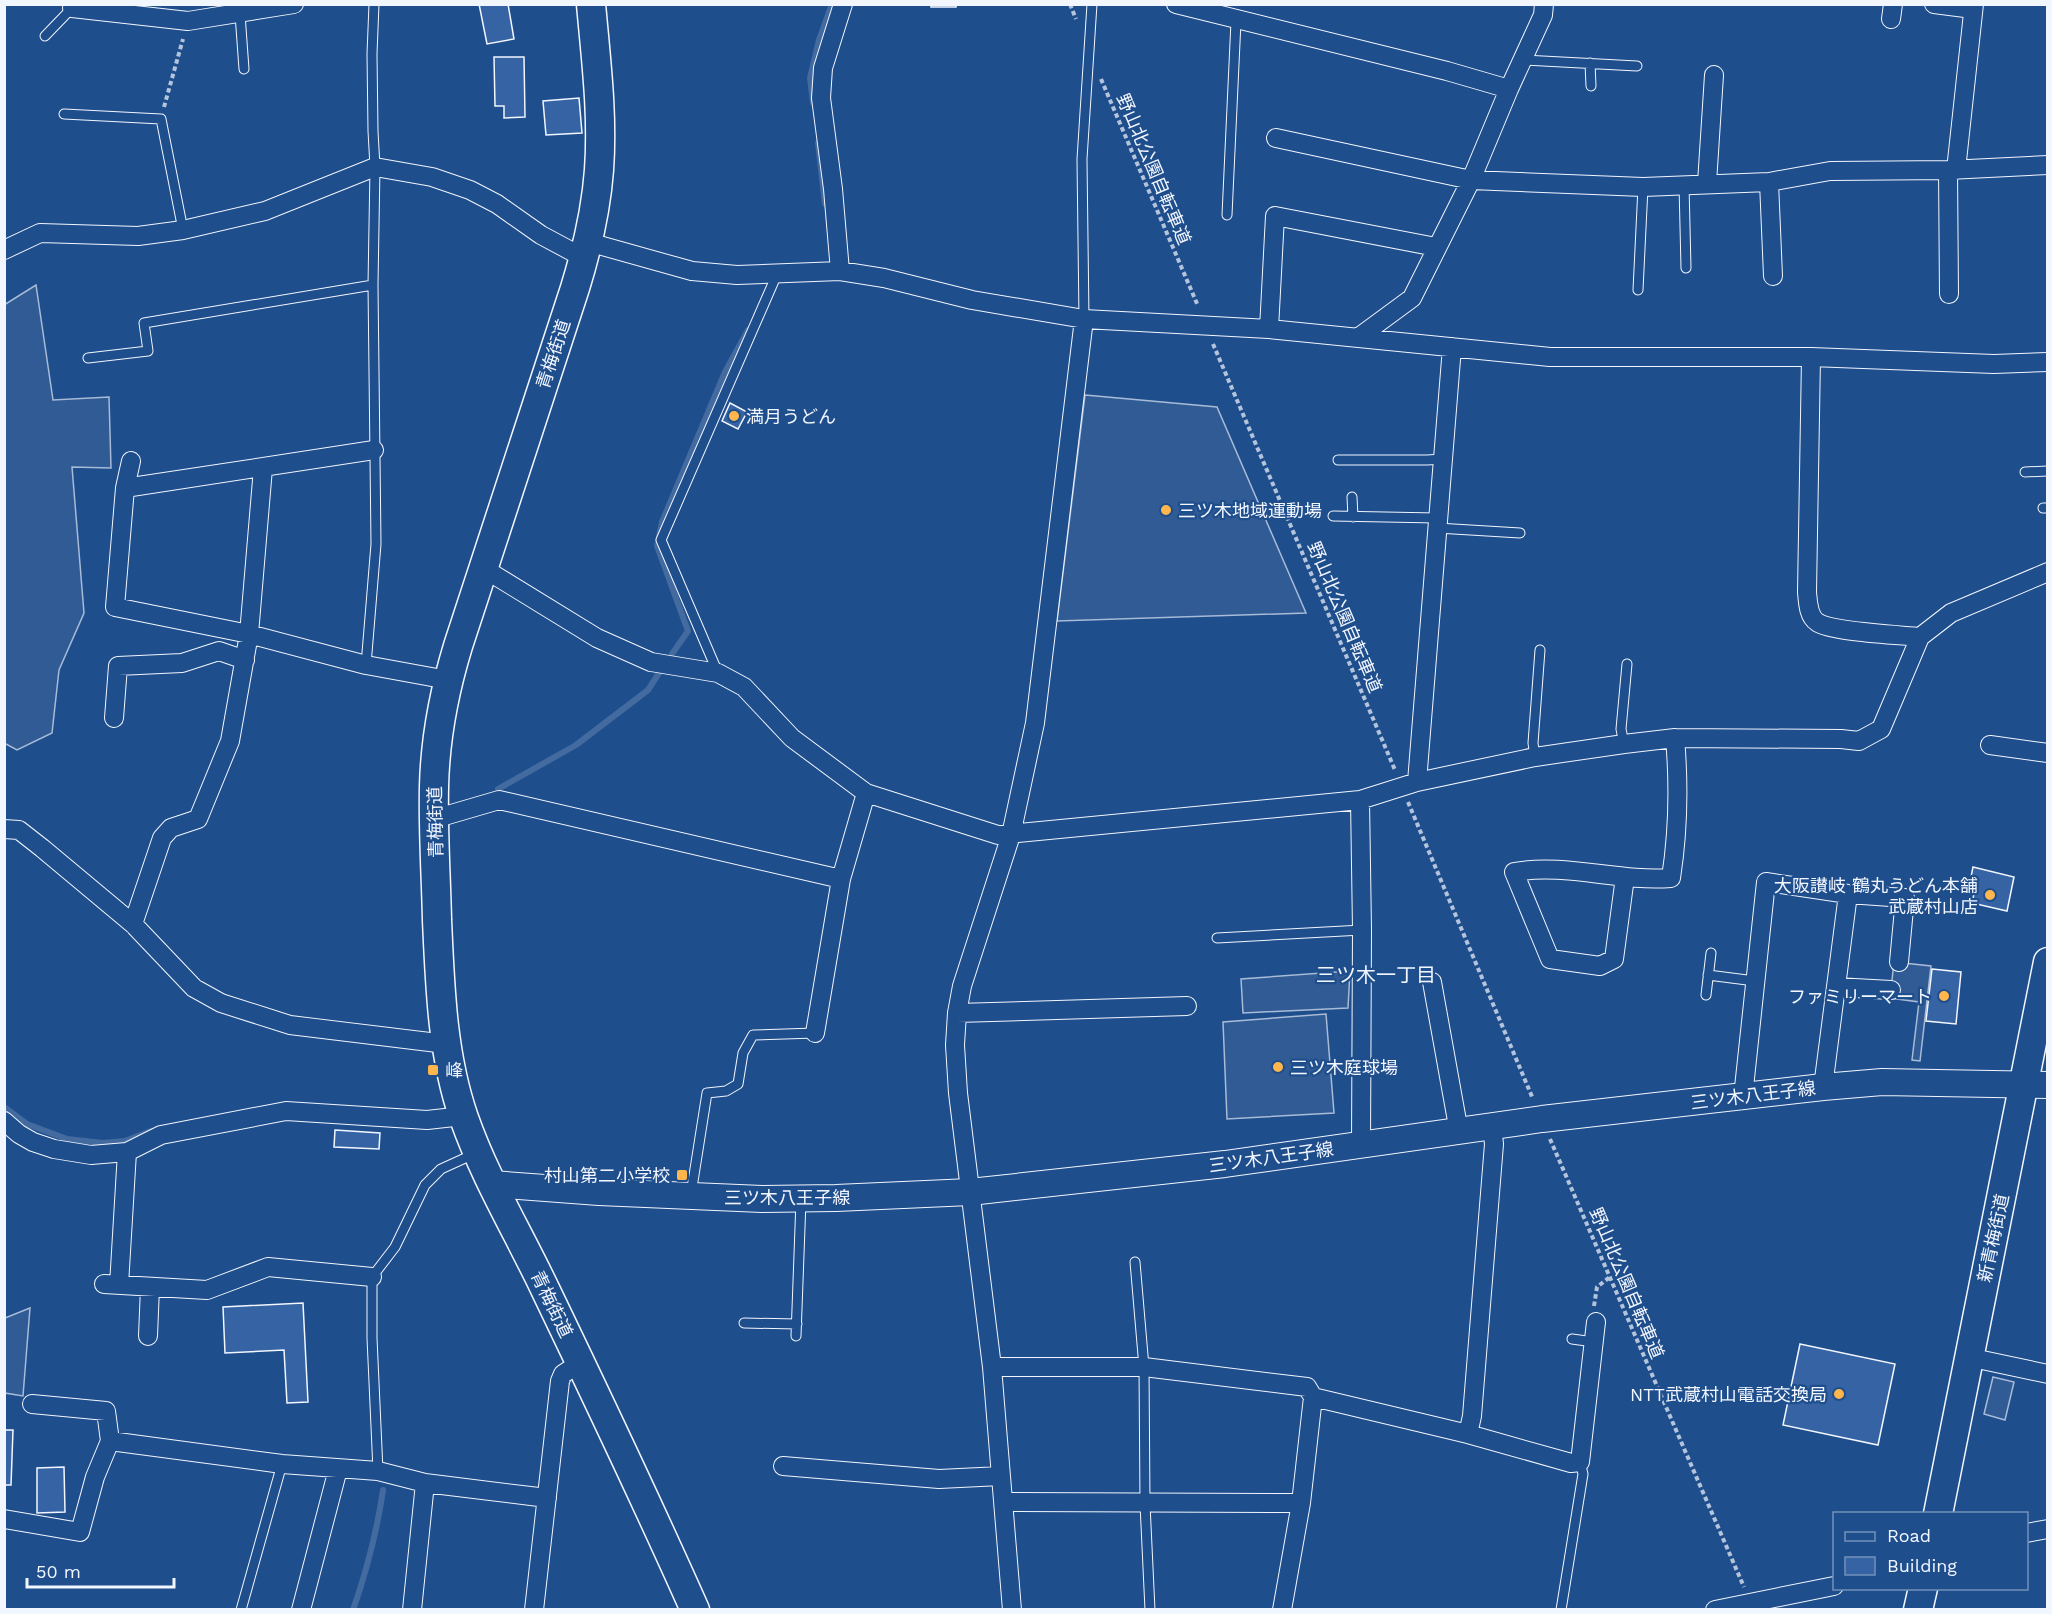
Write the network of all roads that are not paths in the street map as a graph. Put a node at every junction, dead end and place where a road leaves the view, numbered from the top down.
1 (294, 4) edge
2 (374, 4) edge
3 (591, 4) edge
4 (843, 4) edge
5 (1092, 4) edge
6 (1176, 4) edge
7 (1544, 4) edge
8 (1934, 4) edge
9 (1973, 7) edge
10 (72, 8) joint
11 (240, 14) junction
12 (1236, 21) junction
13 (45, 36) dead end
14 (1523, 60) junction
15 (1590, 63) junction
16 (1637, 66) dead end
17 (244, 69) dead end
18 (1714, 75) dead end
19 (1591, 86) dead end
20 (1509, 89) junction
21 (64, 114) dead end
22 (1276, 138) dead end
23 (2048, 165) edge
24 (375, 166) junction
25 (1952, 170) junction
26 (1471, 180) junction
27 (1769, 182) junction
28 (1707, 183) junction
29 (1684, 185) junction
30 (1643, 187) junction
31 (1227, 215) dead end
32 (183, 230) junction
33 (1436, 247) junction
34 (4, 250) edge
35 (586, 250) junction
36 (1686, 268) dead end
37 (840, 272) junction
38 (777, 274) junction
39 (1773, 276) dead end
40 (373, 285) junction
41 (1638, 290) dead end
42 (1949, 294) dead end
43 (1084, 319) junction
44 (1269, 329) junction
45 (1359, 337) junction
46 (1452, 347) junction
47 (1811, 357) junction
48 (88, 358) dead end
49 (2048, 362) edge
50 (374, 450) junction
51 (1443, 459) junction
52 (1338, 460) dead end
53 (131, 461) dead end
54 (263, 468) junction
55 (2048, 471) edge
56 (2025, 472) dead end
57 (125, 488) junction
58 (1352, 497) dead end
59 (1333, 516) dead end
60 (1353, 517) junction
61 (1437, 523) junction
62 (1520, 533) dead end
63 (483, 568) junction
64 (2048, 572) edge
65 (249, 634) junction
66 (1920, 637) junction
67 (1540, 650) dead end
68 (244, 660) junction
69 (1627, 664) dead end
70 (366, 665) junction
71 (718, 673) junction
72 (448, 680) junction
73 (114, 718) dead end
74 (1675, 738) junction
75 (1624, 744) junction
76 (1990, 745) dead end
77 (2048, 753) edge
78 (1535, 757) junction
79 (1411, 788) junction
80 (866, 793) junction
81 (1360, 800) junction
82 (434, 819) junction
83 (9, 826) edge
84 (1011, 835) junction
85 (1625, 877) junction
86 (841, 879) junction
87 (1848, 894) junction
88 (133, 924) junction
89 (1362, 930) junction
90 (1217, 938) dead end
91 (1711, 953) dead end
92 (1899, 962) dead end
93 (2048, 962) edge
94 (1708, 975) junction
95 (1755, 981) junction
96 (1432, 982) dead end
97 (1836, 987) junction
98 (1891, 990) dead end
99 (1706, 995) dead end
100 (1187, 1006) dead end
101 (957, 1013) junction
102 (815, 1033) joint
103 (446, 1044) junction
104 (2036, 1085) edge
105 (1823, 1087) junction
106 (1743, 1097) junction
107 (463, 1116) junction
108 (4, 1121) edge
109 (1492, 1127) junction
110 (1459, 1132) junction
111 (1361, 1144) junction
112 (127, 1152) junction
113 (477, 1152) junction
114 (492, 1184) junction
115 (970, 1192) junction
116 (691, 1196) junction
117 (801, 1199) junction
118 (1135, 1262) dead end
119 (372, 1277) junction
120 (150, 1287) junction
121 (1596, 1322) road end
122 (744, 1323) dead end
123 (797, 1324) junction
124 (148, 1336) dead end
125 (796, 1336) dead end
126 (1572, 1340) dead end
127 (1594, 1342) junction
128 (1968, 1357) junction
129 (580, 1363) junction
130 (992, 1367) junction
131 (1144, 1367) junction
132 (2048, 1374) edge
133 (1313, 1397) junction
134 (32, 1404) dead end
135 (1468, 1434) junction
136 (110, 1440) junction
137 (1580, 1462) junction
138 (282, 1464) junction
139 (783, 1466) dead end
140 (338, 1469) junction
141 (378, 1471) junction
142 (1001, 1476) junction
143 (425, 1483) junction
144 (547, 1498) junction
145 (1004, 1502) junction
146 (1300, 1503) junction
147 (1145, 1504) junction
148 (1938, 1512) edge
149 (4, 1519) edge
150 (2048, 1529) edge
151 (2028, 1533) edge
152 (1833, 1586) edge
153 (1923, 1590) edge
154 (241, 1610) edge
155 (302, 1610) edge
156 (412, 1610) edge
157 (534, 1610) edge
158 (695, 1610) edge
159 (1012, 1610) edge
160 (1150, 1610) edge
161 (1282, 1610) edge
162 (1561, 1610) edge
163 (1715, 1610) edge
164 (1918, 1610) edge

1 - 11 street
2 - 24 lane
3 - 35 main road, 青梅街道
4 - 37 street
5 - 43 lane
6 - 12 street
7 - 14 street
8 - 9 street
9 - 25 street
10 - 11 street
10 - 13 lane
11 - 17 lane
12 - 20 street
12 - 31 lane
14 - 15 lane
14 - 20 street
15 - 16 lane
15 - 19 lane
18 - 28 street
20 - 26 street
21 - 32 lane
22 - 26 street
23 - 25 street
24 - 32 street
24 - 35 street
24 - 40 lane
25 - 27 street
25 - 42 street
26 - 30 street
26 - 33 street
27 - 28 street
27 - 39 street
28 - 29 street
29 - 30 street
29 - 36 lane
30 - 41 lane
32 - 34 street
33 - 44 street
33 - 45 street
35 - 38 street
35 - 63 main road, 青梅街道
37 - 38 street
37 - 43 street
38 - 71 lane
40 - 48 lane
40 - 50 lane
43 - 44 street
43 - 84 street
44 - 45 street
45 - 46 street
46 - 47 street
46 - 51 street
47 - 49 street
47 - 66 street
50 - 54 street
50 - 70 lane
51 - 52 lane
51 - 61 street
53 - 57 street
54 - 57 street
54 - 65 street
55 - 56 lane
57 - 65 street
58 - 60 lane
59 - 60 lane
60 - 61 lane
61 - 62 lane
61 - 79 street
63 - 71 street
63 - 72 main road, 青梅街道
64 - 66 street
65 - 68 street
65 - 70 street
66 - 74 street
67 - 78 lane
68 - 73 street
68 - 88 street
69 - 75 lane
70 - 72 street
71 - 80 street
72 - 82 main road, 青梅街道
74 - 75 street
74 - 85 street
75 - 78 street
76 - 77 street
78 - 79 street
79 - 81 street
80 - 84 street
80 - 86 street
81 - 84 street
81 - 89 street
82 - 86 street
82 - 103 main road, 青梅街道
83 - 88 street
84 - 101 street
85 - 85 street
86 - 102 street
87 - 92 street
87 - 95 street
87 - 97 street
88 - 103 street
89 - 90 lane
89 - 111 street
91 - 94 lane
93 - 104 main road, 新青梅街道
94 - 95 lane
94 - 99 lane
95 - 106 street
96 - 110 street
97 - 98 street
97 - 105 street
100 - 101 street
101 - 115 street
102 - 116 lane
103 - 107 main road, 青梅街道
104 - 105 main road, 三ツ木八王子線
104 - 128 main road, 新青梅街道
105 - 106 main road, 三ツ木八王子線
106 - 109 main road, 三ツ木八王子線
107 - 112 street
107 - 113 main road, 青梅街道
108 - 112 street
109 - 110 main road, 三ツ木八王子線
109 - 135 street
110 - 111 main road, 三ツ木八王子線
111 - 115 main road, 三ツ木八王子線
112 - 120 street
113 - 114 main road, 青梅街道
113 - 119 lane
114 - 116 main road, 三ツ木八王子線
114 - 129 main road, 青梅街道
115 - 117 main road, 三ツ木八王子線
115 - 130 street
116 - 117 main road, 三ツ木八王子線
117 - 123 lane
118 - 131 lane
119 - 120 street
119 - 141 lane
120 - 124 street
121 - 127 street
122 - 123 lane
123 - 125 lane
126 - 127 lane
127 - 137 street
128 - 132 street
128 - 148 main road, 新青梅街道
129 - 144 street
129 - 158 main road, 青梅街道
130 - 131 street
130 - 142 street
131 - 133 street
131 - 147 lane
133 - 135 street
133 - 146 street
134 - 136 street
135 - 137 street
136 - 138 street
136 - 149 street
137 - 162 lane
138 - 140 street
138 - 154 lane
139 - 142 street
140 - 141 street
140 - 155 street
141 - 143 street
142 - 145 street
143 - 144 street
143 - 156 street
144 - 157 street
145 - 147 street
145 - 159 street
146 - 147 street
146 - 161 street
147 - 160 lane
150 - 151 street
152 - 163 street
153 - 164 main road

